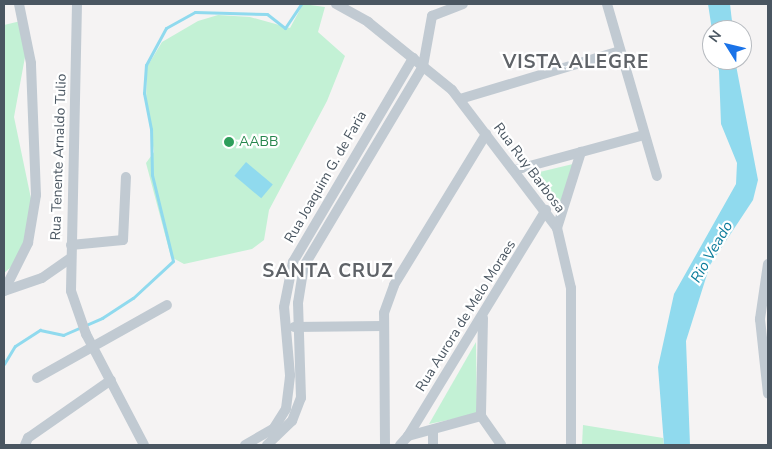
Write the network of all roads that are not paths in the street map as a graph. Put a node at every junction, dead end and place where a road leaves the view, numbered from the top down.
1 (19, 4) edge
2 (78, 4) edge
3 (336, 4) edge
4 (463, 4) edge
5 (607, 4) edge
6 (620, 51) junction
7 (413, 58) junction
8 (423, 66) junction
9 (460, 99) junction
10 (486, 134) junction
11 (644, 135) junction
12 (581, 152) junction
13 (515, 170) junction
14 (657, 176) dead end
15 (126, 177) dead end
16 (546, 210) junction
17 (557, 228) junction
18 (71, 245) junction
19 (69, 259) junction
20 (768, 264) edge
21 (4, 291) edge
22 (167, 305) dead end
23 (483, 318) junction
24 (383, 326) junction
25 (286, 327) junction
26 (299, 327) junction
27 (92, 346) junction
28 (37, 378) dead end
29 (111, 380) junction
30 (768, 394) edge
31 (481, 416) junction
32 (433, 431) junction
33 (408, 436) junction
34 (25, 445) edge
35 (144, 445) edge
36 (245, 445) edge
37 (267, 445) edge
38 (384, 445) edge
39 (400, 445) edge
40 (433, 445) edge
41 (502, 445) edge
42 (571, 445) edge

1 - 21 street
2 - 18 street, Rua Tenente Arnaldo Tulio
3 - 7 street, Rua Ruy Barbosa
4 - 8 street
5 - 6 street
6 - 9 street
6 - 11 street
7 - 8 street, Rua Ruy Barbosa
7 - 25 street, Rua Joaquim G. de Faria
8 - 9 street, Rua Ruy Barbosa
8 - 26 street, Rua Joaquim G. de Faria
9 - 10 street, Rua Ruy Barbosa
10 - 13 street, Rua Ruy Barbosa
10 - 24 street
11 - 12 street
11 - 14 street
12 - 13 street
12 - 17 street
13 - 16 street, Rua Ruy Barbosa
15 - 18 street
16 - 17 street, Rua Ruy Barbosa
16 - 23 street, Rua Aurora de Melo Moraes
17 - 42 street, Rua Ruy Barbosa
18 - 19 street, Rua Tenente Arnaldo Tulio
19 - 21 street
19 - 27 street, Rua Tenente Arnaldo Tulio
20 - 30 street
22 - 27 street
23 - 31 street
23 - 33 street, Rua Aurora de Melo Moraes
24 - 26 street
24 - 38 street
25 - 26 street
25 - 36 street, Rua Joaquim G. de Faria
26 - 37 street, Rua Joaquim G. de Faria
27 - 28 street
27 - 29 street, Rua Tenente Arnaldo Tulio
29 - 34 street
29 - 35 street, Rua Tenente Arnaldo Tulio
31 - 32 street
31 - 41 street
32 - 33 street
32 - 40 street
33 - 39 street, Rua Aurora de Melo Moraes

